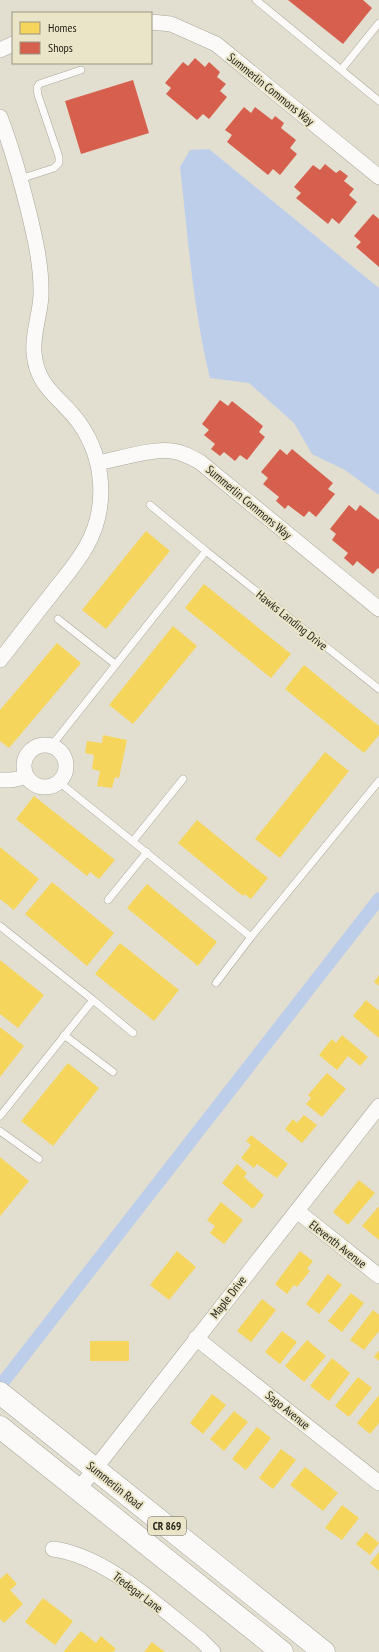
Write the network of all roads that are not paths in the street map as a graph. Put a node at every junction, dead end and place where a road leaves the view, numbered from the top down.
1 (256, 0) edge
2 (152, 22) edge
3 (379, 23) edge
4 (12, 44) edge
5 (0, 50) edge
6 (81, 70) dead end
7 (340, 70) junction
8 (379, 101) edge
9 (0, 117) edge
10 (379, 177) edge
11 (20, 179) junction
12 (98, 463) junction
13 (150, 505) dead end
14 (206, 551) junction
15 (379, 609) edge
16 (58, 619) dead end
17 (0, 660) edge
18 (115, 664) junction
19 (379, 689) edge
20 (52, 745) junction
21 (26, 777) junction
22 (182, 779) dead end
23 (0, 780) edge
24 (379, 781) edge
25 (59, 782) junction
26 (132, 841) junction
27 (147, 852) junction
28 (108, 900) dead end
29 (0, 926) edge
30 (251, 937) junction
31 (216, 983) dead end
32 (93, 1000) junction
33 (133, 1033) dead end
34 (64, 1035) junction
35 (113, 1072) dead end
36 (379, 1106) edge
37 (0, 1116) edge
38 (0, 1131) edge
39 (39, 1159) dead end
40 (297, 1211) junction
41 (379, 1276) edge
42 (196, 1338) junction
43 (5, 1397) edge
44 (0, 1427) edge
45 (95, 1469) junction
46 (379, 1483) edge
47 (79, 1490) junction
48 (53, 1549) dead end
49 (213, 1652) edge
50 (282, 1652) edge
51 (324, 1652) edge

1 - 7 lane
2 - 10 street, Summerlin Commons Way
3 - 7 lane
4 - 5 street
6 - 11 lane
7 - 8 lane
9 - 11 street
11 - 12 street
12 - 15 street, Summerlin Commons Way
12 - 17 street
13 - 14 lane, Hawks Landing Drive
14 - 18 lane
14 - 19 lane, Hawks Landing Drive
16 - 18 lane
18 - 20 lane
20 - 21 street
20 - 25 street
21 - 23 street
21 - 25 street
22 - 26 lane
24 - 30 lane
25 - 26 lane
26 - 27 lane
27 - 28 lane
27 - 30 lane
29 - 32 lane
30 - 31 lane
32 - 33 lane
32 - 34 lane
34 - 35 lane
34 - 37 lane
36 - 40 street, Maple Drive
38 - 39 lane
40 - 41 street, Eleventh Avenue
40 - 42 street, Maple Drive
42 - 45 street, Maple Drive
42 - 46 street, Sago Avenue
43 - 45 main road, Summerlin Road / CR 869
44 - 47 main road, CR 869
45 - 47 street, Maple Drive
45 - 51 main road, Summerlin Road / CR 869
47 - 50 main road, CR 869
48 - 49 street, Tredegar Lane

